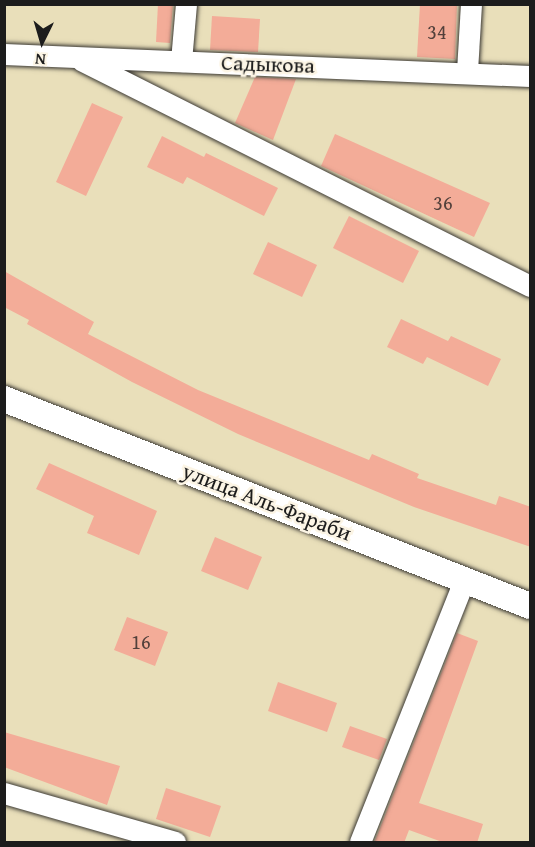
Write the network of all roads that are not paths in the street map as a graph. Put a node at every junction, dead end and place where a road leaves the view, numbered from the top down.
1 (186, 4) edge
2 (471, 4) edge
3 (4, 54) edge
4 (73, 57) junction
5 (181, 61) junction
6 (467, 71) junction
7 (531, 76) edge
8 (531, 286) edge
9 (4, 399) edge
10 (464, 580) junction
11 (530, 604) edge
12 (4, 793) edge
13 (175, 843) edge
14 (360, 843) edge

1 - 5 street
2 - 6 street
3 - 4 street, Садыкова
4 - 5 street, Садыкова
4 - 8 street
5 - 6 street, Садыкова
6 - 7 street, Садыкова
9 - 10 main road, улица Аль-Фараби
10 - 11 main road, улица Аль-Фараби
10 - 14 street
12 - 13 street

